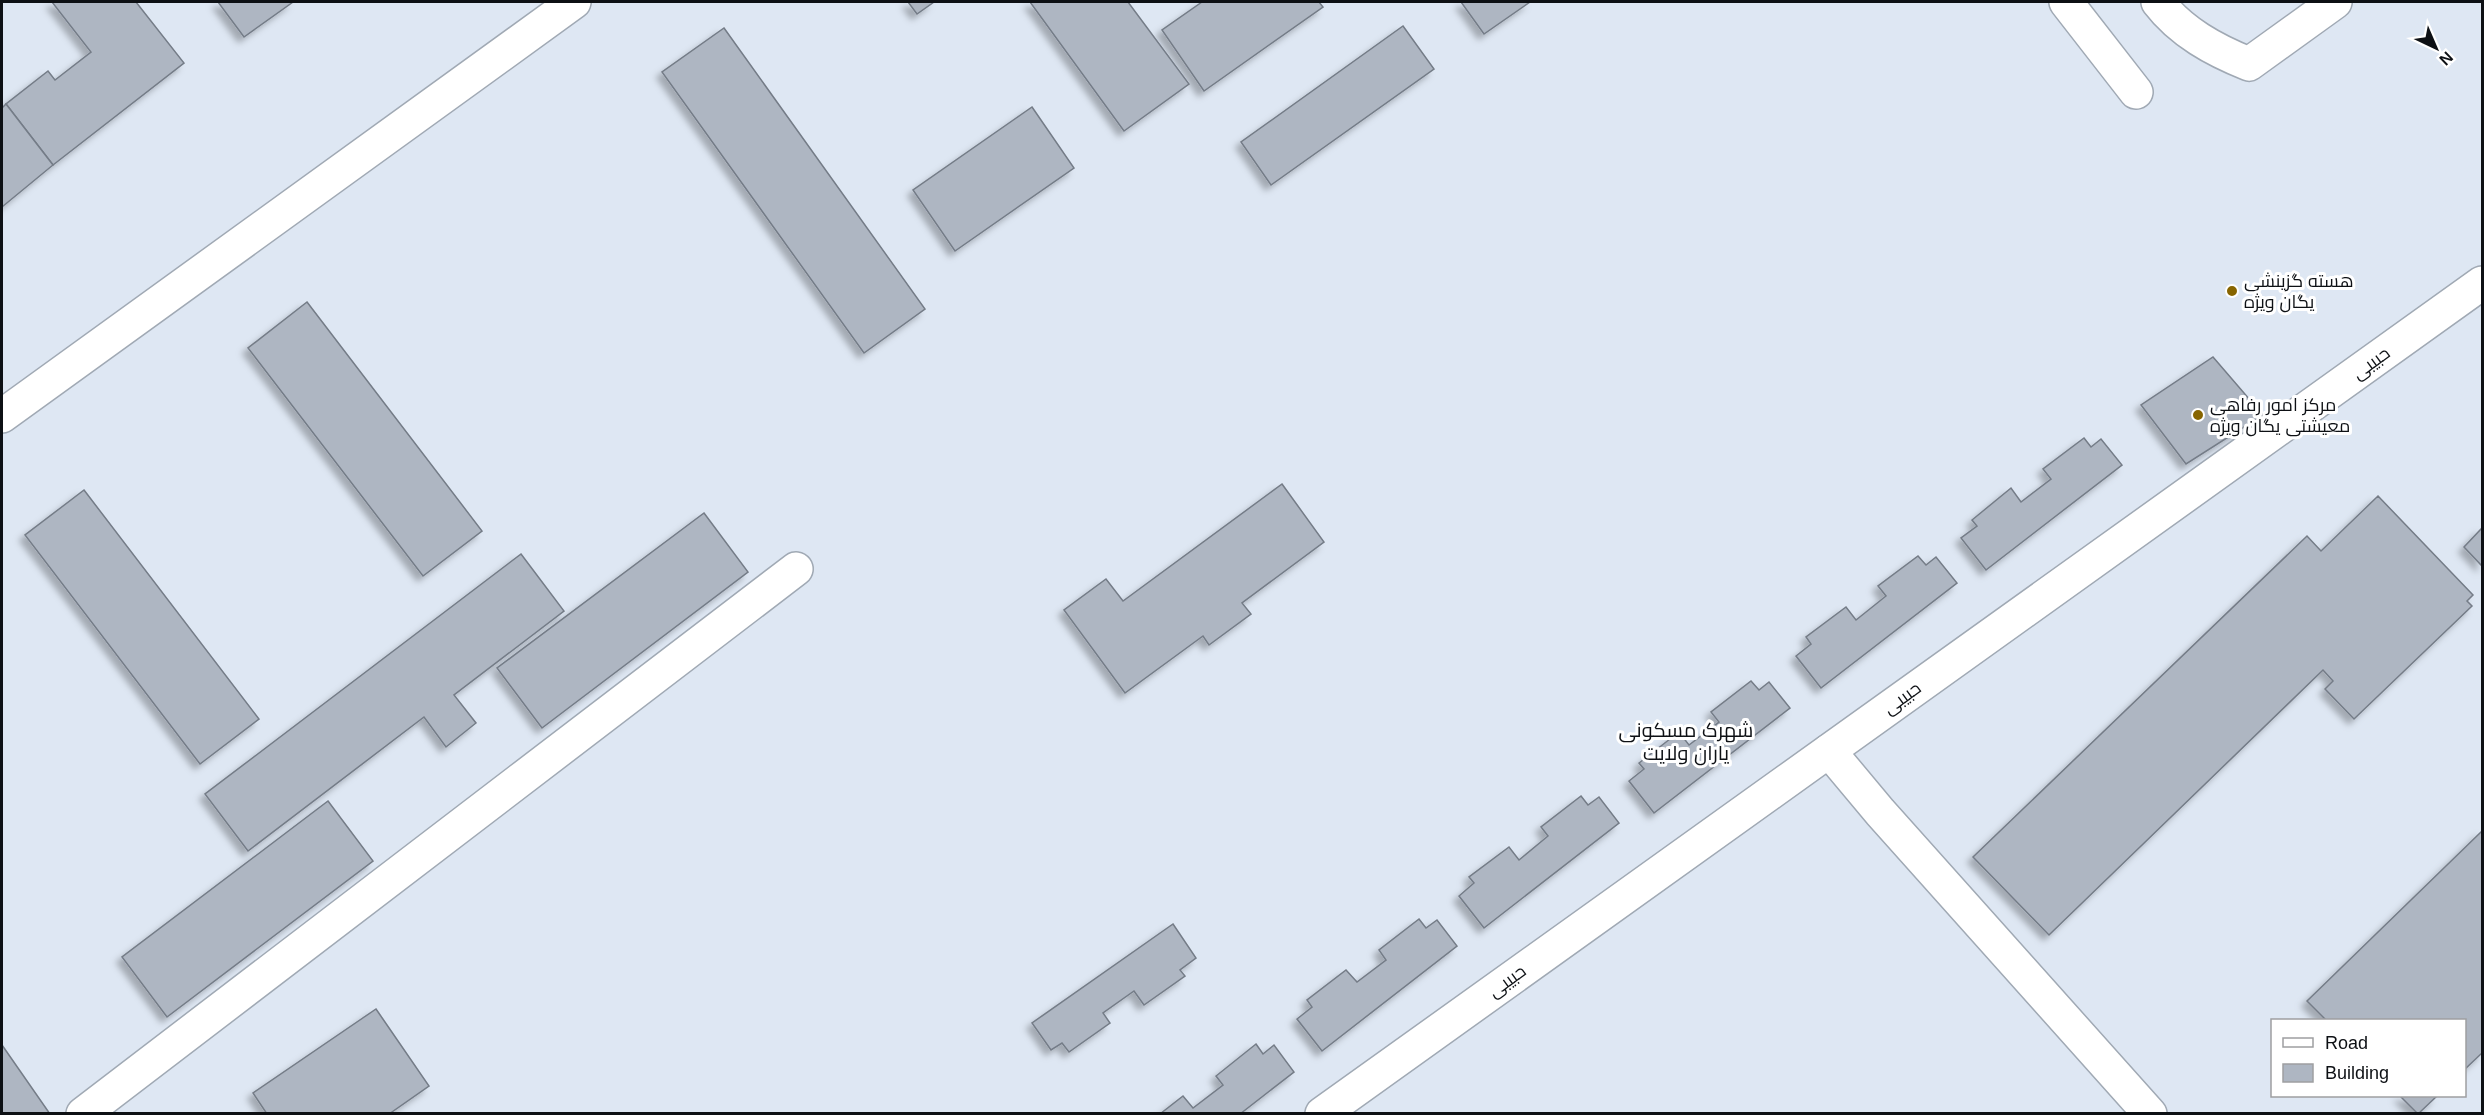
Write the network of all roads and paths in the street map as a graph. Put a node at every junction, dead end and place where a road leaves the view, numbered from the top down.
1 (574, 2) edge
2 (2066, 2) edge
3 (2158, 2) edge
4 (2335, 2) edge
5 (2136, 92) dead end
6 (2482, 284) edge
7 (2, 416) edge
8 (796, 569) dead end
9 (1829, 751) junction
10 (83, 1113) edge
11 (1322, 1113) edge
12 (2150, 1113) edge

1 - 7 street
2 - 5 street
3 - 4 street
6 - 9 street, حبیبی
8 - 10 street
9 - 11 street, حبیبی
9 - 12 street

